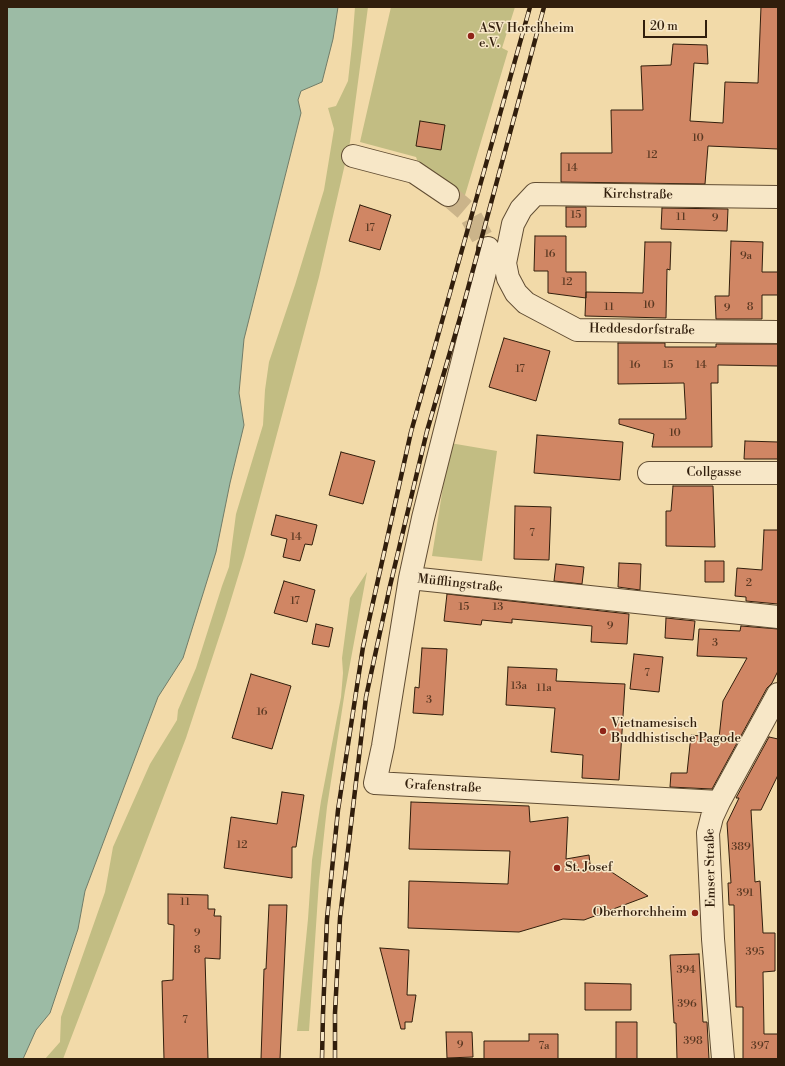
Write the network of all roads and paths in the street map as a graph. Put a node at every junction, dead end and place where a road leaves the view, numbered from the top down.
1 (353, 156) dead end
2 (448, 195) tunnel mouth
3 (778, 197) edge
4 (514, 224) joint
5 (488, 248) tunnel mouth
6 (778, 332) edge
7 (649, 473) dead end
8 (778, 473) edge
9 (410, 578) junction
10 (778, 617) edge
11 (778, 694) edge
12 (719, 802) junction
13 (723, 1059) edge

1 - 2 street
3 - 4 street, Kirchstraße
4 - 6 street, Heddesdorfstraße
5 - 9 street, Müfflingstraße
7 - 8 street, Collgasse
9 - 10 street, Müfflingstraße
9 - 12 street, Grafenstraße
11 - 12 street, Emser Straße
12 - 13 street, Emser Straße

